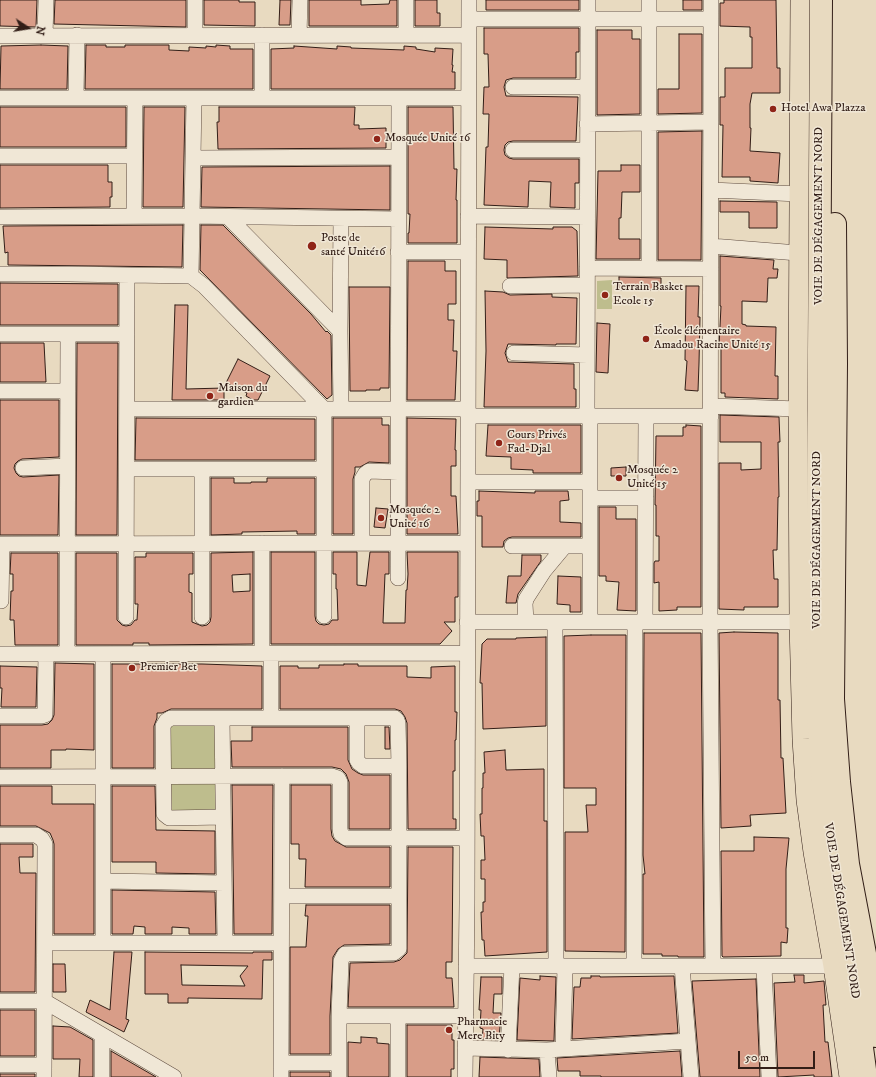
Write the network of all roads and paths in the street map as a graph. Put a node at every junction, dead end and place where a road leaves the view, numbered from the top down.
1 (46, 0) edge
2 (195, 0) edge
3 (300, 0) edge
4 (406, 0) edge
5 (469, 0) edge
6 (588, 0) edge
7 (649, 0) edge
8 (712, 0) edge
9 (800, 0) edge
10 (821, 0) edge
11 (834, 0) edge
12 (469, 19) junction
13 (588, 19) junction
14 (649, 19) junction
15 (711, 19) junction
16 (77, 35) junction
17 (195, 35) junction
18 (300, 35) junction
19 (406, 35) junction
20 (0, 36) edge
21 (45, 36) junction
22 (262, 36) junction
23 (469, 36) junction
24 (513, 87) dead end
25 (587, 87) junction
26 (0, 98) edge
27 (76, 98) junction
28 (135, 98) junction
29 (194, 98) junction
30 (262, 98) junction
31 (399, 98) junction
32 (468, 98) junction
33 (711, 122) junction
34 (649, 123) junction
35 (587, 124) junction
36 (513, 150) dead end
37 (587, 150) junction
38 (0, 156) edge
39 (134, 156) junction
40 (398, 157) junction
41 (194, 158) junction
42 (711, 190) junction
43 (799, 194) junction
44 (134, 216) junction
45 (193, 216) junction
46 (468, 216) junction
47 (0, 217) edge
48 (228, 217) junction
49 (587, 217) junction
50 (341, 219) junction
51 (398, 219) junction
52 (711, 246) junction
53 (398, 252) junction
54 (468, 252) junction
55 (798, 253) junction
56 (587, 268) junction
57 (648, 268) junction
58 (711, 269) junction
59 (0, 274) edge
60 (127, 274) junction
61 (192, 276) junction
62 (587, 285) junction
63 (510, 286) dead end
64 (340, 331) junction
65 (0, 334) edge
66 (68, 334) junction
67 (127, 334) junction
68 (514, 353) dead end
69 (587, 355) junction
70 (0, 391) edge
71 (68, 391) junction
72 (127, 409) junction
73 (324, 409) junction
74 (398, 409) junction
75 (798, 409) junction
76 (341, 410) junction
77 (711, 411) junction
78 (468, 413) junction
79 (588, 416) junction
80 (646, 416) junction
81 (67, 466) junction
82 (23, 468) dead end
83 (126, 469) junction
84 (202, 469) junction
85 (324, 469) junction
86 (398, 472) junction
87 (468, 482) junction
88 (590, 482) junction
89 (590, 498) junction
90 (646, 498) junction
91 (202, 543) junction
92 (262, 543) junction
93 (324, 543) junction
94 (362, 543) junction
95 (398, 543) junction
96 (468, 543) junction
97 (1, 544) edge
98 (67, 544) junction
99 (126, 544) junction
100 (512, 546) dead end
101 (564, 546) junction
102 (590, 546) junction
103 (398, 578) dead end
104 (1, 601) dead end
105 (324, 616) dead end
106 (126, 617) dead end
107 (202, 617) dead end
108 (467, 622) junction
109 (526, 622) junction
110 (555, 622) junction
111 (590, 622) junction
112 (640, 622) junction
113 (710, 622) junction
114 (799, 622) junction
115 (467, 653) junction
116 (0, 654) edge
117 (46, 654) junction
118 (67, 654) junction
119 (103, 654) junction
120 (266, 654) junction
121 (0, 716) edge
122 (222, 718) junction
123 (271, 718) junction
124 (357, 718) junction
125 (399, 766) junction
126 (223, 776) junction
127 (282, 776) junction
128 (0, 777) edge
129 (103, 777) junction
130 (164, 777) junction
131 (223, 817) junction
132 (0, 835) edge
133 (399, 838) junction
134 (467, 838) junction
135 (103, 881) junction
136 (224, 883) junction
137 (282, 896) junction
138 (399, 896) junction
139 (45, 943) junction
140 (103, 943) junction
141 (225, 943) junction
142 (281, 943) junction
143 (466, 966) junction
144 (512, 966) junction
145 (561, 966) junction
146 (634, 966) junction
147 (682, 966) junction
148 (713, 966) junction
149 (764, 966) junction
150 (833, 966) junction
151 (44, 1001) junction
152 (0, 1002) edge
153 (339, 1016) junction
154 (398, 1016) junction
155 (466, 1016) junction
156 (102, 1035) junction
157 (876, 1036) edge
158 (688, 1041) junction
159 (465, 1048) junction
160 (563, 1049) junction
161 (508, 1050) junction
162 (547, 1050) junction
163 (0, 1065) edge
164 (281, 1070) edge
165 (339, 1070) edge
166 (44, 1071) edge
167 (102, 1077) edge
168 (174, 1077) edge
169 (398, 1077) edge
170 (465, 1077) edge
171 (548, 1077) edge
172 (691, 1077) edge
173 (769, 1077) edge
174 (849, 1077) edge
175 (866, 1077) edge

1 - 21 street
2 - 17 street
3 - 18 street
4 - 19 street
5 - 12 street
6 - 13 street
7 - 14 street
8 - 15 street
9 - 43 main road
10 - 175 highway, VOIE DE DÉGAGEMENT NORD
11 - 157 highway, VOIE DE DÉGAGEMENT NORD
12 - 13 street
12 - 23 street
13 - 14 street
13 - 25 street
14 - 15 street
14 - 34 street
15 - 33 street
16 - 17 street
16 - 21 street
16 - 27 street
17 - 22 street
18 - 19 street
18 - 22 street
19 - 23 street
20 - 21 street
22 - 30 street
23 - 32 street
24 - 25 street
25 - 35 street
26 - 27 street
27 - 28 street
28 - 29 street
28 - 39 street
29 - 30 street
29 - 41 street
30 - 31 street
31 - 32 street
31 - 40 street
32 - 46 street
33 - 34 street
33 - 42 street
34 - 35 street
34 - 57 street
35 - 37 street
36 - 37 street
37 - 49 street
38 - 39 street
39 - 44 street
40 - 41 street
40 - 51 street
41 - 45 street
42 - 43 street
42 - 52 street
43 - 55 main road
44 - 45 street
44 - 47 street
45 - 48 street
45 - 61 street
46 - 49 street
46 - 54 street
48 - 50 street
48 - 64 street
49 - 56 street
50 - 51 street
50 - 64 street
51 - 53 street
52 - 55 street
52 - 58 street
53 - 54 street
53 - 74 street
54 - 78 street
55 - 75 main road
56 - 57 street
56 - 62 street
57 - 58 street
58 - 77 street
59 - 60 street
60 - 61 street
60 - 67 street
61 - 73 street
62 - 63 street
62 - 69 street
64 - 76 street
65 - 66 street
66 - 67 street
66 - 71 street
67 - 72 street
68 - 69 street
69 - 79 street
70 - 71 street
71 - 81 street
72 - 73 street
72 - 83 street
73 - 76 street
73 - 85 street
74 - 76 street
74 - 78 street
74 - 86 street
75 - 77 street
75 - 114 main road
77 - 80 street
77 - 113 street
78 - 79 street
78 - 87 street
79 - 80 street
79 - 88 street
80 - 90 street
81 - 82 street
81 - 98 street
83 - 84 street
83 - 99 street
84 - 85 street
84 - 91 street
85 - 93 street
86 - 94 street
86 - 95 street
87 - 88 street
87 - 96 street
88 - 89 street
89 - 90 street
89 - 102 street
90 - 112 street
91 - 92 street
91 - 99 street
91 - 107 street
92 - 93 street
92 - 120 street
93 - 94 street
93 - 105 street
94 - 95 street
95 - 96 street
95 - 103 street
96 - 108 street
97 - 98 street
97 - 104 street
98 - 99 street
98 - 118 street
99 - 106 street
100 - 101 street
101 - 102 street
101 - 109 street
102 - 111 street
108 - 109 street
108 - 115 street
109 - 110 street
110 - 111 street
110 - 145 street
111 - 112 street
112 - 113 street
112 - 146 street
113 - 114 street
113 - 148 street
114 - 150 main road
115 - 120 street
115 - 134 street
116 - 117 street
117 - 118 street
117 - 121 street
118 - 119 street
119 - 120 street
119 - 129 street
120 - 123 street
122 - 123 street
122 - 126 street
122 - 130 street
123 - 124 street
124 - 125 street
124 - 125 street
125 - 133 street
126 - 127 street
126 - 130 street
126 - 131 street
127 - 133 street
127 - 137 street
128 - 129 street
129 - 130 street
129 - 135 street
130 - 131 street
131 - 136 street
132 - 139 street
133 - 134 street
133 - 138 street
134 - 143 street
135 - 136 street
135 - 140 street
136 - 141 street
137 - 138 street
137 - 142 street
138 - 153 street
139 - 140 street
139 - 151 street
140 - 141 street
141 - 142 street
142 - 164 street
143 - 144 street
143 - 155 street
144 - 145 street
144 - 161 street
145 - 146 street
145 - 160 street
146 - 147 street
147 - 148 street
147 - 158 street
148 - 149 street
149 - 150 street
149 - 173 street
150 - 174 main road
151 - 152 street
151 - 156 street
151 - 166 street
153 - 154 street
153 - 165 street
154 - 155 street
154 - 169 street
155 - 159 street
156 - 167 street
156 - 168 street
158 - 160 street
158 - 172 street
159 - 161 street
159 - 170 street
160 - 162 street
161 - 162 street
162 - 171 street
163 - 166 street
164 - 165 street

